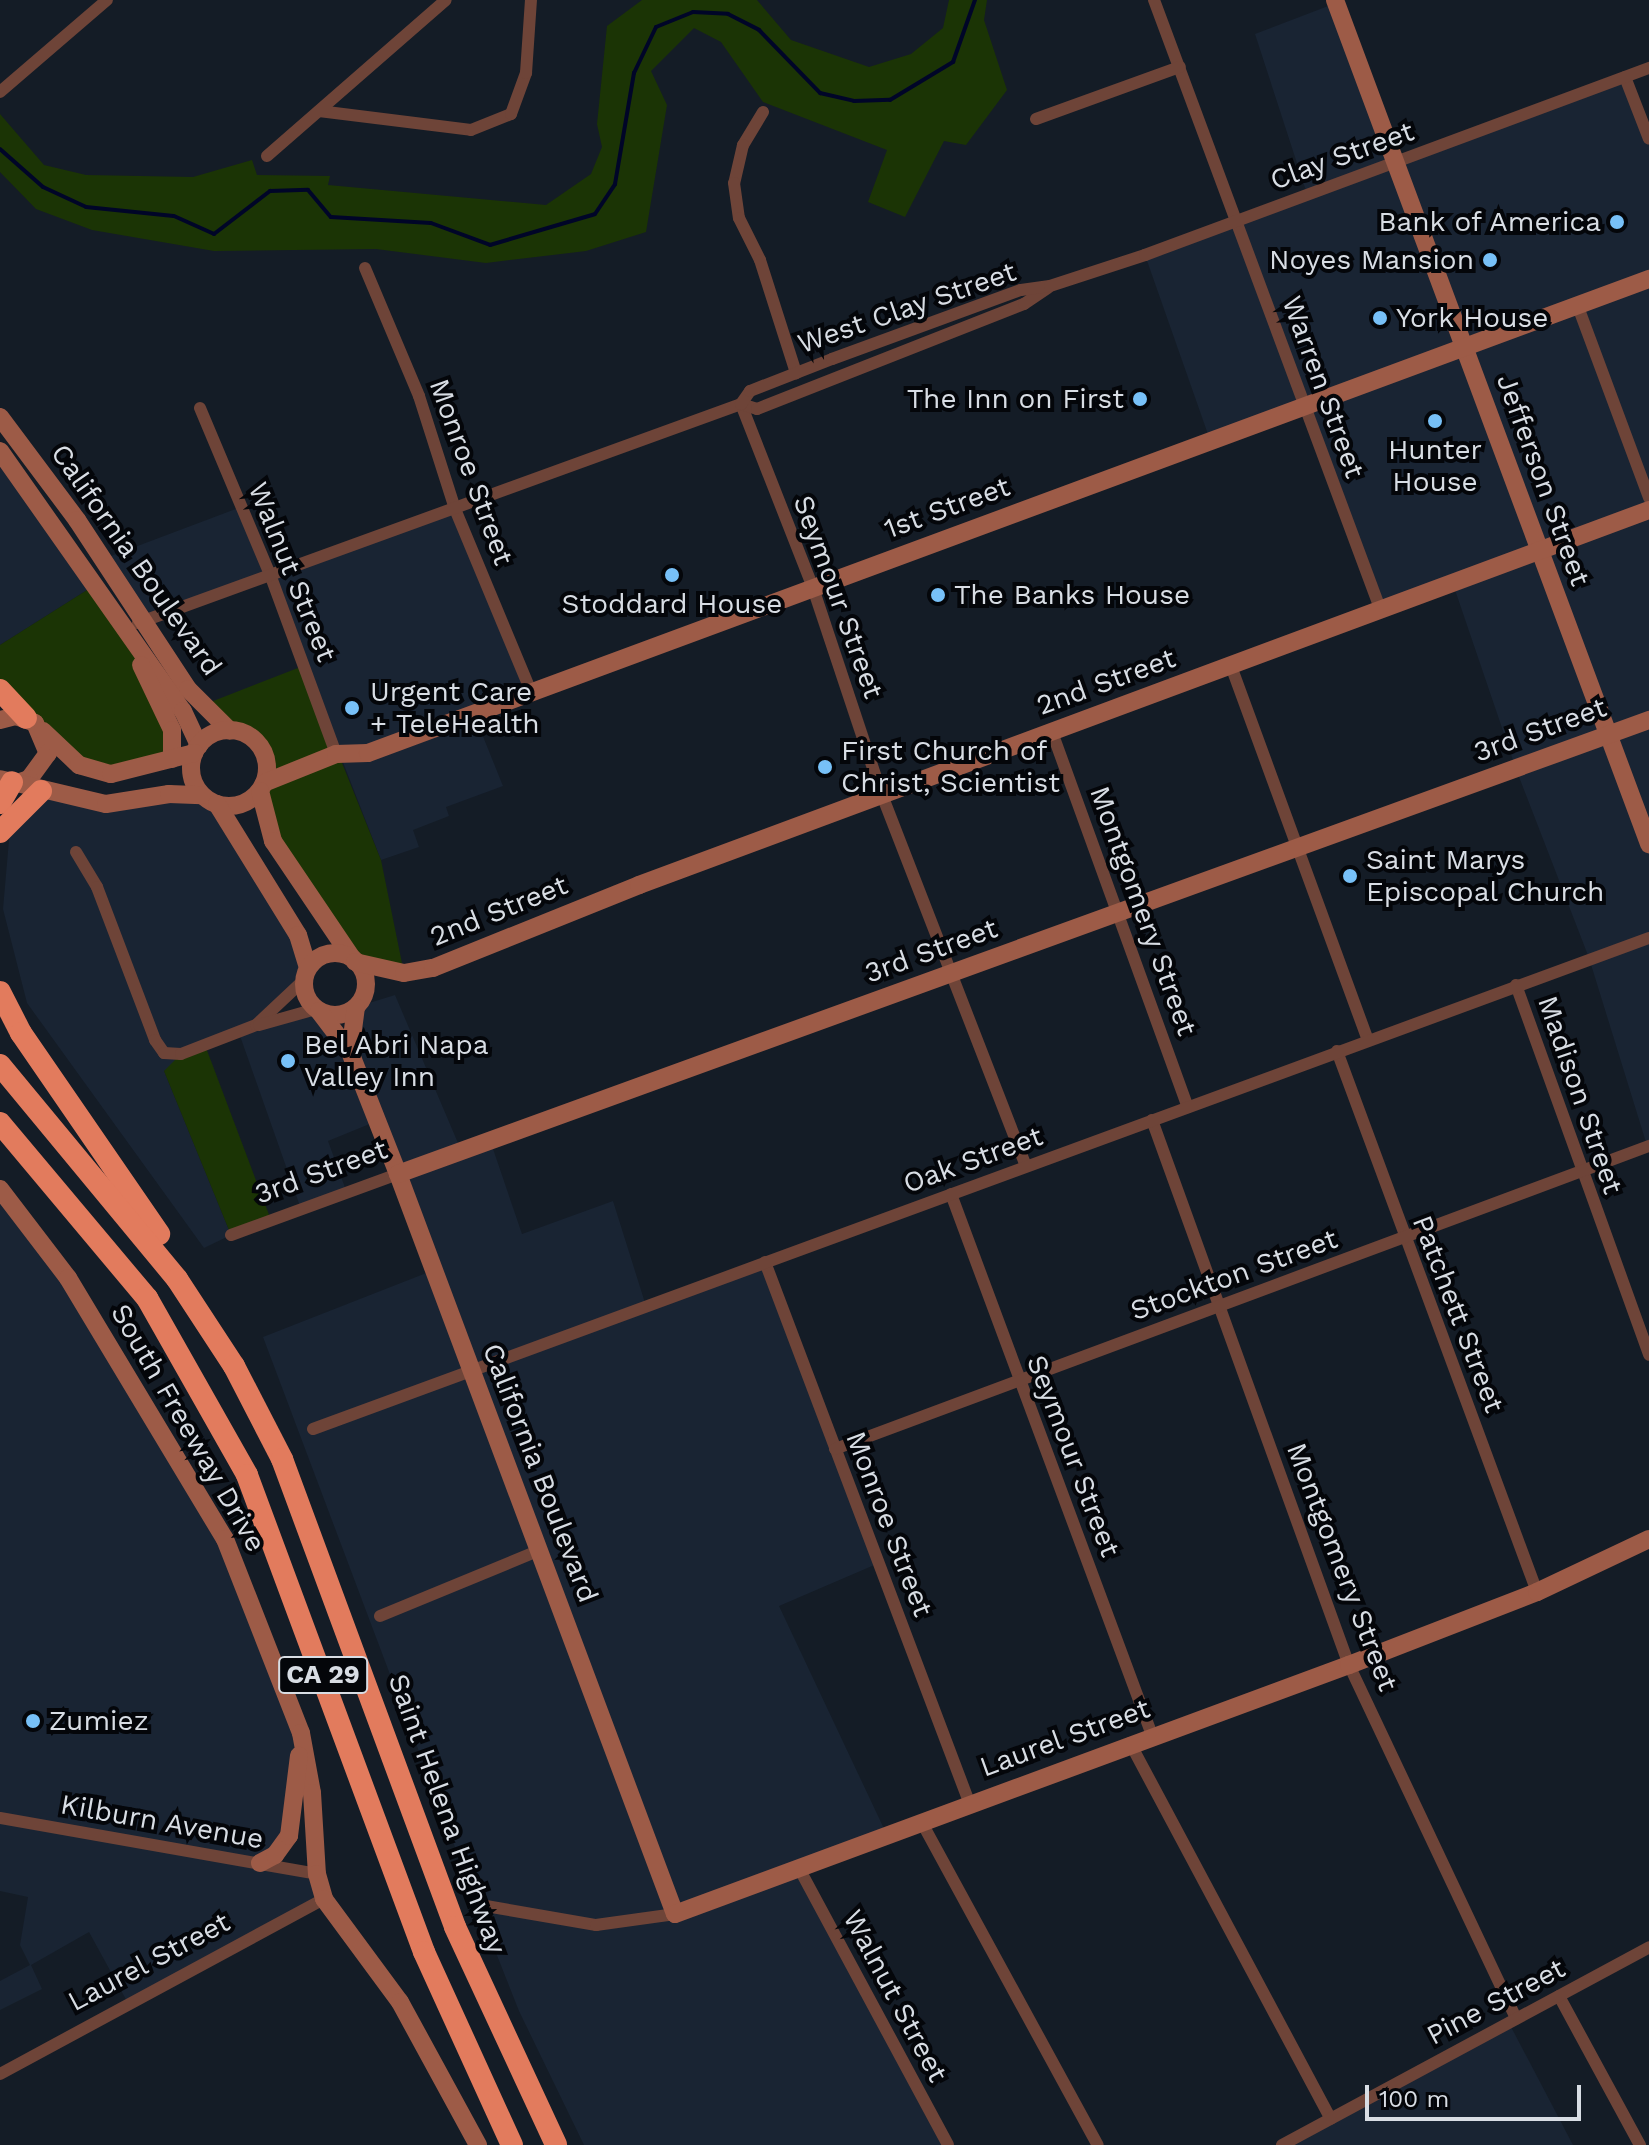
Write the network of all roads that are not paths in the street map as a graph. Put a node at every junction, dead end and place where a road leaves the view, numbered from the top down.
1 (107, 0) edge
2 (446, 0) edge
3 (531, 0) edge
4 (1154, 0) edge
5 (1335, 0) edge
6 (1180, 67) junction
7 (1649, 68) edge
8 (1625, 77) junction
9 (0, 92) edge
10 (319, 111) junction
11 (763, 112) dead end
12 (1036, 119) dead end
13 (1649, 139) edge
14 (267, 156) dead end
15 (1396, 161) junction
16 (1236, 221) junction
17 (365, 268) dead end
18 (1649, 279) edge
19 (1050, 286) junction
20 (1577, 304) junction
21 (1464, 346) junction
22 (796, 373) junction
23 (741, 404) junction
24 (1303, 405) junction
25 (200, 408) dead end
26 (0, 417) edge
27 (0, 451) edge
28 (1649, 498) edge
29 (455, 509) junction
30 (1649, 510) edge
31 (51, 519) junction
32 (1539, 551) junction
33 (103, 559) junction
34 (271, 577) junction
35 (813, 588) junction
36 (1381, 611) junction
37 (143, 621) junction
38 (124, 629) junction
39 (137, 649) junction
40 (1231, 666) junction
41 (0, 690) edge
42 (531, 692) junction
43 (17, 719) edge
44 (1649, 720) edge
45 (230, 731) junction
46 (1052, 732) junction
47 (1608, 735) junction
48 (197, 749) junction
49 (336, 754) junction
50 (172, 759) junction
51 (10, 781) edge
52 (262, 787) junction
53 (41, 791) junction
54 (882, 795) junction
55 (210, 800) junction
56 (0, 803) edge
57 (0, 832) edge
58 (1649, 844) edge
59 (1297, 848) junction
60 (76, 852) dead end
61 (1118, 913) junction
62 (1649, 938) edge
63 (354, 960) junction
64 (952, 973) junction
65 (306, 974) junction
66 (1516, 985) junction
67 (0, 992) edge
68 (356, 1007) junction
69 (318, 1010) junction
70 (256, 1025) junction
71 (1368, 1040) junction
72 (1337, 1051) junction
73 (350, 1052) junction
74 (0, 1065) edge
75 (1188, 1107) junction
76 (1152, 1120) junction
77 (0, 1123) edge
78 (0, 1135) edge
79 (1649, 1146) edge
80 (1026, 1166) junction
81 (1580, 1171) junction
82 (398, 1174) junction
83 (0, 1189) edge
84 (951, 1194) junction
85 (91, 1227) junction
86 (231, 1235) dead end
87 (1402, 1237) junction
88 (765, 1262) junction
89 (1221, 1305) junction
90 (1649, 1355) edge
91 (472, 1370) junction
92 (1018, 1381) junction
93 (313, 1429) dead end
94 (835, 1449) junction
95 (282, 1459) junction
96 (1649, 1539) edge
97 (540, 1550) junction
98 (1537, 1592) junction
99 (380, 1616) dead end
100 (1349, 1665) junction
101 (301, 1733) junction
102 (1152, 1735) junction
103 (1130, 1743) junction
104 (969, 1802) junction
105 (0, 1818) edge
106 (921, 1821) junction
107 (260, 1863) junction
108 (800, 1870) junction
109 (317, 1874) junction
110 (324, 1899) junction
111 (486, 1906) dead end
112 (675, 1914) junction
113 (1649, 1947) edge
114 (1559, 1996) junction
115 (1516, 2019) junction
116 (1, 2072) edge
117 (1331, 2119) junction
118 (478, 2145) edge
119 (512, 2145) edge
120 (556, 2145) edge
121 (948, 2145) edge
122 (1098, 2145) edge
123 (1282, 2145) edge
124 (1640, 2145) edge

1 - 9 street
2 - 10 street
3 - 10 street
4 - 6 street, Warren Street
5 - 15 street, Jefferson Street
6 - 12 street
6 - 16 street, Warren Street
7 - 8 street, Clay Street
8 - 13 street
8 - 15 street, Clay Street
10 - 14 street
11 - 22 street
15 - 16 street, Clay Street
15 - 21 street, Jefferson Street
16 - 19 street, Clay Street
16 - 24 street, Warren Street
17 - 29 street, Monroe Street
18 - 20 street, 1st Street
19 - 22 street, West Clay Street
19 - 23 street, West Clay Street
20 - 21 street, 1st Street
20 - 28 street
21 - 24 street, 1st Street
21 - 32 street, Jefferson Street
22 - 23 street, West Clay Street
23 - 29 street, West Clay Street
23 - 35 street, Seymour Street
24 - 35 street, 1st Street
24 - 36 street, Warren Street
25 - 34 street, Walnut Street
26 - 33 street, California Boulevard
27 - 31 street, California Boulevard
29 - 34 street, West Clay Street
29 - 42 street, Monroe Street
30 - 32 street, 2nd Street
31 - 33 street
31 - 38 street, California Boulevard
32 - 36 street, 2nd Street
32 - 47 street, Jefferson Street
33 - 37 street, California Boulevard
34 - 37 street, West Clay Street
34 - 49 street, Walnut Street
35 - 42 street, 1st Street
35 - 54 street, Seymour Street
36 - 40 street, 2nd Street
37 - 38 street, West Clay Street
37 - 45 street, California Boulevard
38 - 39 street, California Boulevard
39 - 48 street, California Boulevard
39 - 50 street
40 - 46 street, 2nd Street
40 - 59 street
41 - 43 highway
42 - 49 street, 1st Street
43 - 50 street
43 - 51 street
44 - 47 street, 3rd Street
45 - 48 street
45 - 52 street
46 - 54 street, 2nd Street
46 - 61 street, Montgomery Street
47 - 58 street, Jefferson Street
47 - 59 street, 3rd Street
48 - 50 street
48 - 55 street
49 - 52 street, 1st Street
51 - 53 street
51 - 56 highway
52 - 55 street
52 - 63 street
53 - 55 street
53 - 57 highway
54 - 63 street, 2nd Street
54 - 64 street, Seymour Street
55 - 65 street
59 - 61 street, 3rd Street
59 - 71 street
60 - 70 street
61 - 64 street, 3rd Street
61 - 75 street, Montgomery Street
62 - 66 street, Oak Street
63 - 65 street
63 - 68 street
64 - 80 street, Seymour Street
64 - 82 street, 3rd Street
65 - 69 street
65 - 70 street
66 - 71 street, Oak Street
66 - 81 street, Madison Street
67 - 95 highway
68 - 69 street
68 - 73 street, California Boulevard
69 - 70 street
69 - 73 street, California Boulevard
71 - 72 street, Oak Street
72 - 75 street, Oak Street
72 - 87 street, Patchett Street
73 - 82 street, California Boulevard
74 - 95 highway, Saint Helena Highway / CA 29
75 - 76 street, Oak Street
76 - 80 street, Oak Street
76 - 89 street, Montgomery Street
77 - 85 highway, CA 29
78 - 85 highway
79 - 81 street, Stockton Street
80 - 84 street, Oak Street
81 - 87 street, Stockton Street
81 - 90 street, Madison Street
82 - 86 street, 3rd Street
82 - 91 street, California Boulevard
83 - 101 street, South Freeway Drive
84 - 88 street, Oak Street
84 - 92 street, Seymour Street
85 - 119 highway, CA 29
87 - 89 street, Stockton Street
87 - 98 street, Patchett Street
88 - 91 street, Oak Street
88 - 94 street, Monroe Street
89 - 92 street, Stockton Street
89 - 100 street, Montgomery Street
91 - 93 street, Oak Street
91 - 97 street, California Boulevard
92 - 94 street, Stockton Street
92 - 102 street, Seymour Street
94 - 104 street, Monroe Street
95 - 120 highway, Saint Helena Highway / CA 29
96 - 98 street, Laurel Street
97 - 99 street
97 - 112 street, California Boulevard
98 - 100 street, Laurel Street
100 - 102 street, Laurel Street
100 - 115 street, Montgomery Street
101 - 107 street
101 - 109 street, South Freeway Drive
102 - 103 street, Laurel Street
103 - 104 street, Laurel Street
103 - 117 street
104 - 106 street, Laurel Street
105 - 107 street, Kilburn Avenue
106 - 108 street, Laurel Street
106 - 122 street
107 - 109 street, Kilburn Avenue
108 - 112 street, Laurel Street
108 - 121 street, Walnut Street
109 - 110 street, South Freeway Drive
110 - 116 street, Laurel Street
110 - 118 street, South Freeway Drive
111 - 112 street, Laurel Street
113 - 114 street, Pine Street
114 - 115 street, Pine Street
114 - 124 street
115 - 117 street, Pine Street
117 - 123 street, Pine Street

